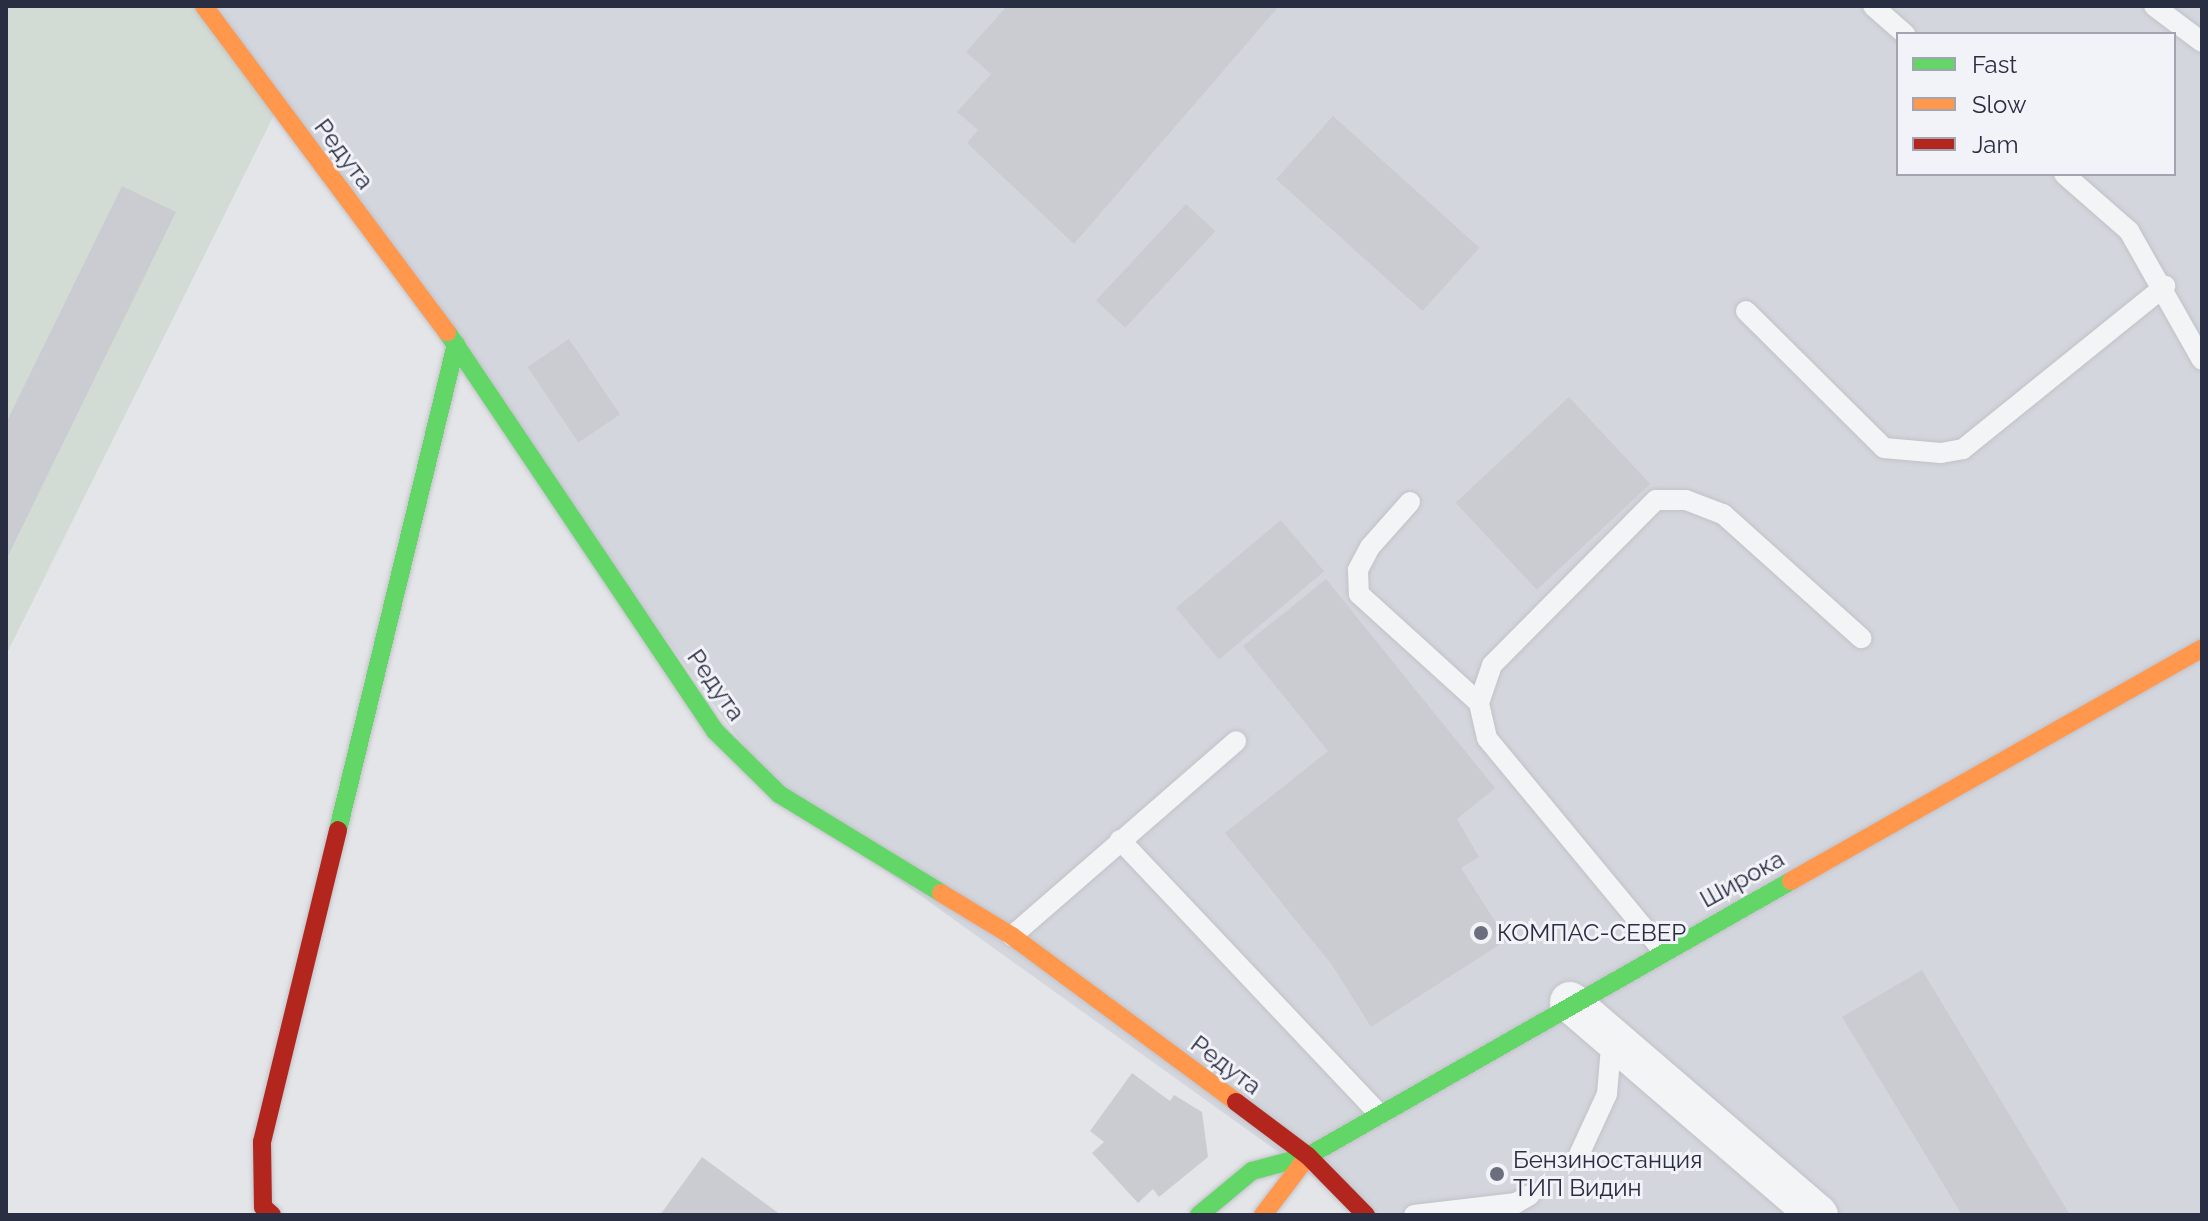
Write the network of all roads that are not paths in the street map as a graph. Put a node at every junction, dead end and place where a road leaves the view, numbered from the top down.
1 (204, 6) edge
2 (1873, 6) edge
3 (2154, 6) edge
4 (1903, 32) edge
5 (2202, 42) edge
6 (2066, 176) edge
7 (2165, 286) junction
8 (1746, 311) dead end
9 (456, 344) junction
10 (2202, 360) edge
11 (1410, 502) dead end
12 (1861, 638) dead end
13 (2202, 648) edge
14 (1479, 703) junction
15 (1236, 741) dead end
16 (1120, 840) junction
17 (1012, 936) junction
18 (1663, 951) junction
19 (1570, 1002) junction
20 (1612, 1036) junction
21 (1379, 1114) junction
22 (1308, 1156) junction
23 (1578, 1157) dead end
24 (1530, 1195) dead end
25 (272, 1215) edge
26 (1199, 1215) edge
27 (1263, 1215) edge
28 (1366, 1215) edge
29 (1414, 1215) edge
30 (1818, 1215) edge

1 - 9 street, Редута
2 - 4 lane
3 - 5 lane
6 - 7 lane
7 - 8 lane
7 - 10 lane
9 - 17 street, Редута
9 - 25 street
11 - 14 lane
12 - 14 lane
13 - 18 street, Широка
14 - 18 lane
15 - 16 lane
16 - 17 lane
16 - 21 lane
17 - 22 street, Редута
18 - 19 street, Широка
19 - 20 street
19 - 21 street, Широка
20 - 23 lane
20 - 30 street
21 - 22 street, Широка
22 - 26 street, Широка
22 - 27 street, Широка
22 - 28 street, Редута
24 - 29 lane

